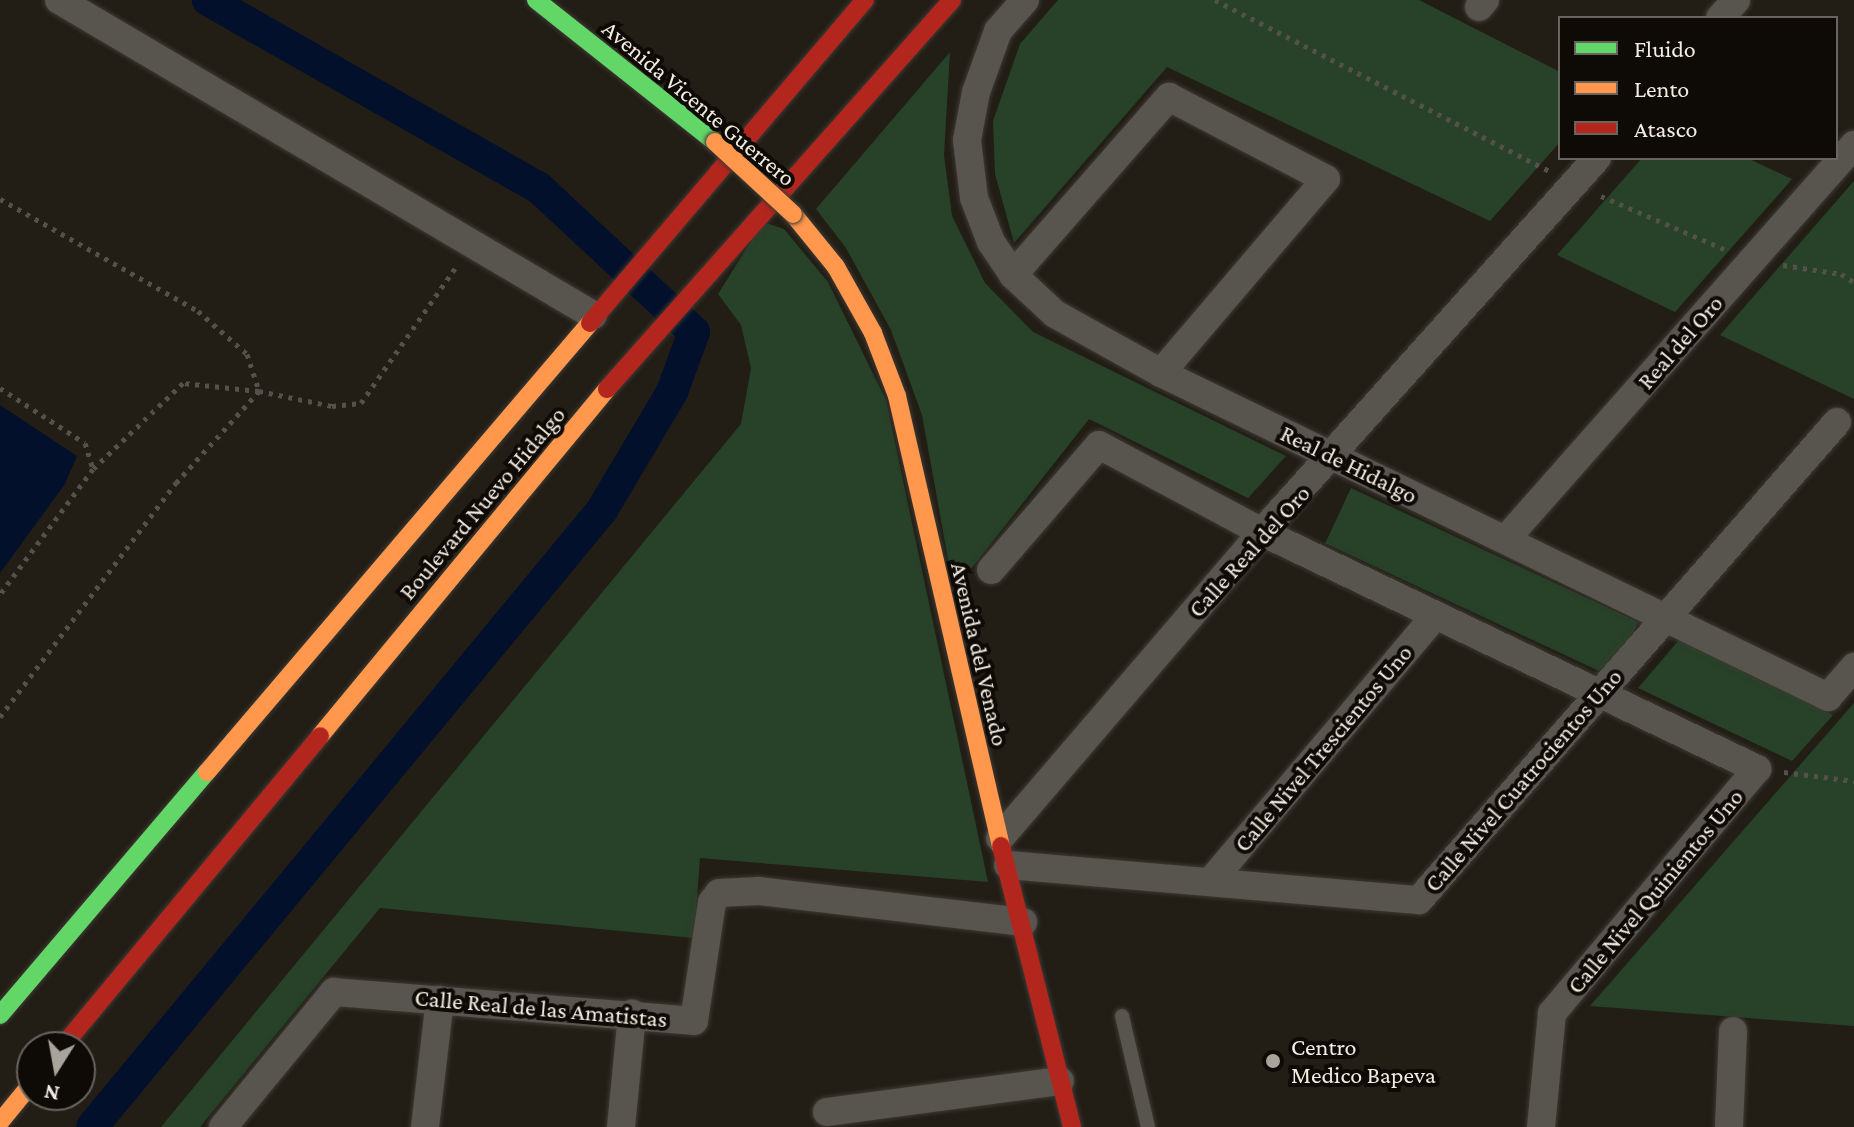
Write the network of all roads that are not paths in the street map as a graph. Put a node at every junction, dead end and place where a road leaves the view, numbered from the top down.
1 (59, 0) edge
2 (536, 0) edge
3 (865, 0) edge
4 (952, 0) edge
5 (1025, 0) edge
6 (1736, 0) edge
7 (1722, 16) edge
8 (1854, 145) edge
9 (1595, 160) edge
10 (793, 214) joint
11 (1013, 275) junction
12 (593, 315) junction
13 (1161, 373) junction
14 (1837, 422) dead end
15 (1333, 458) junction
16 (1262, 532) junction
17 (1506, 539) junction
18 (991, 570) dead end
19 (1435, 616) junction
20 (1668, 616) junction
21 (1854, 667) edge
22 (1597, 694) junction
23 (1004, 852) junction
24 (1211, 881) junction
25 (1023, 922) junction
26 (440, 1000) junction
27 (632, 1014) junction
28 (0, 1015) edge
29 (1122, 1016) dead end
30 (75, 1031) edge
31 (1733, 1031) dead end
32 (1060, 1081) junction
33 (16, 1102) edge
34 (827, 1112) dead end
35 (0, 1122) edge
36 (223, 1127) edge
37 (425, 1127) edge
38 (621, 1127) edge
39 (1072, 1127) edge
40 (1148, 1127) edge
41 (1541, 1127) edge
42 (1729, 1127) edge

1 - 12 street
2 - 10 main road, Avenida Vicente Guerrero, bridge
3 - 12 main road, Boulevard Nuevo Hidalgo
4 - 30 main road, Boulevard Nuevo Hidalgo
5 - 11 street, Real de Hidalgo
6 - 7 street
8 - 17 street, Real del Oro
9 - 15 street, Calle Real del Oro
10 - 23 main road, Avenida del Venado
11 - 13 street, Real de Hidalgo
11 - 13 street
12 - 28 main road, Boulevard Nuevo Hidalgo
13 - 15 street, Real de Hidalgo
14 - 20 street, Calle Nivel Cuatrocientos Uno
15 - 16 street, Calle Real del Oro
15 - 17 street, Real de Hidalgo
16 - 18 street
16 - 19 street
16 - 23 street, Calle Real del Oro
17 - 20 street, Real de Hidalgo
19 - 22 street
19 - 24 street, Calle Nivel Trescientos Uno
20 - 21 street, Real de Hidalgo
20 - 22 street, Calle Nivel Cuatrocientos Uno
22 - 24 street, Calle Nivel Cuatrocientos Uno
22 - 41 street, Calle Nivel Quinientos Uno
23 - 24 street, Calle Nivel Cuatrocientos Uno
23 - 25 main road, Avenida del Venado
25 - 27 street, Calle Real de las Amatistas
25 - 32 main road, Avenida del Venado
26 - 27 street, Calle Real de las Amatistas
26 - 36 street, Calle Real de las Amatistas
26 - 37 street
27 - 38 street
29 - 40 lane
31 - 42 street
32 - 34 street
32 - 39 main road, Avenida del Venado
33 - 35 main road

